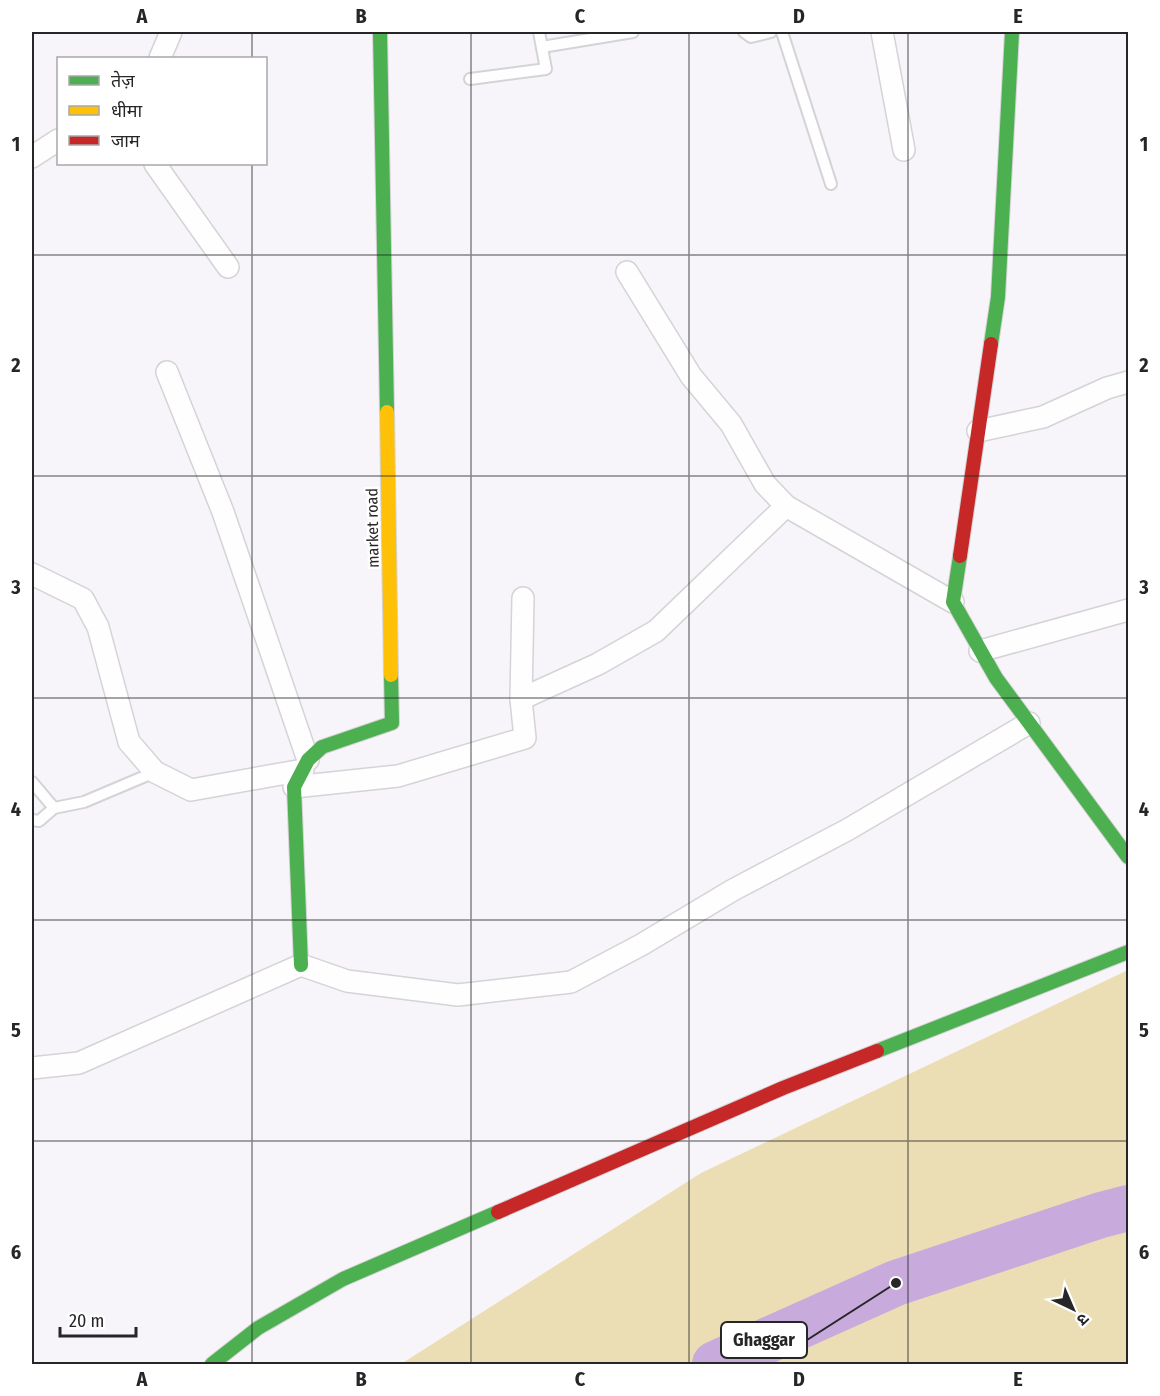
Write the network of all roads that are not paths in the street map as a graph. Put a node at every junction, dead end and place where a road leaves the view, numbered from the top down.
1 (171, 32) edge
2 (380, 32) edge
3 (540, 32) edge
4 (633, 32) edge
5 (744, 32) edge
6 (771, 32) edge
7 (782, 32) edge
8 (882, 32) edge
9 (1012, 32) edge
10 (542, 47) junction
11 (160, 57) edge
12 (470, 79) dead end
13 (57, 141) edge
14 (904, 150) dead end
15 (32, 157) edge
16 (156, 165) edge
17 (831, 184) dead end
18 (228, 267) dead end
19 (627, 272) dead end
20 (167, 372) dead end
21 (1128, 382) edge
22 (978, 431) junction
23 (786, 506) junction
24 (32, 574) edge
25 (523, 598) dead end
26 (953, 602) junction
27 (1128, 610) edge
28 (980, 651) junction
29 (521, 699) junction
30 (1029, 723) junction
31 (155, 772) junction
32 (301, 772) junction
33 (32, 782) edge
34 (54, 808) junction
35 (32, 820) edge
36 (1128, 856) edge
37 (1128, 952) edge
38 (301, 965) junction
39 (32, 1068) edge
40 (212, 1365) edge

1 - 11 street
2 - 32 street, market road
3 - 10 lane
4 - 10 lane
5 - 6 lane
7 - 17 lane
8 - 14 street
9 - 22 street
10 - 12 lane
13 - 15 street
16 - 18 street
19 - 23 street
20 - 32 street
21 - 22 street
22 - 26 street
23 - 26 street
23 - 29 street
24 - 31 street
25 - 29 street
26 - 28 street
27 - 28 street
28 - 30 street
29 - 32 street
30 - 36 street
30 - 38 street
31 - 32 street
31 - 34 lane
32 - 38 street
33 - 34 lane
34 - 35 lane
37 - 40 street
38 - 39 street

